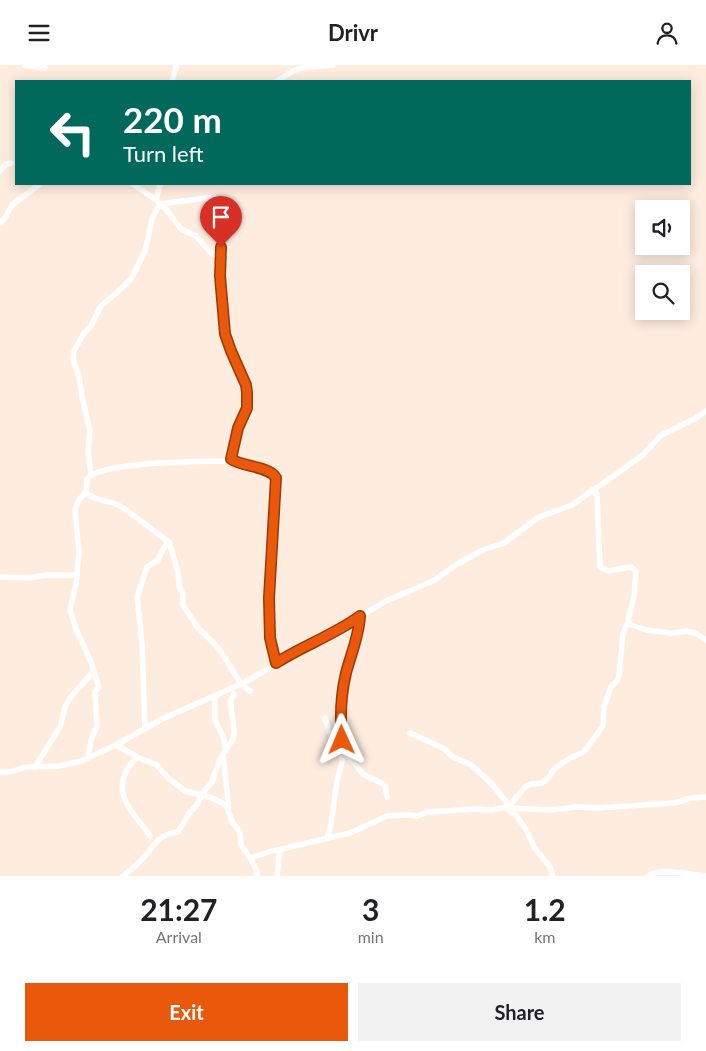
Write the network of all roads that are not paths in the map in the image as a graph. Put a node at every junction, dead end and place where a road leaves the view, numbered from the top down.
1 (25, 65) edge
2 (177, 65) edge
3 (333, 65) edge
4 (45, 68) dead end
5 (172, 80) edge
6 (279, 80) edge
7 (10, 163) dead end
8 (0, 171) edge
9 (39, 185) edge
10 (134, 185) edge
11 (160, 185) edge
12 (158, 202) junction
13 (0, 223) edge
14 (221, 256) junction
15 (706, 411) edge
16 (231, 459) junction
17 (91, 475) junction
18 (592, 490) junction
19 (86, 492) junction
20 (169, 543) junction
21 (77, 575) junction
22 (0, 577) edge
23 (360, 616) junction
24 (628, 622) junction
25 (706, 640) edge
26 (276, 663) junction
27 (93, 672) junction
28 (241, 683) junction
29 (250, 691) dead end
30 (234, 694) dead end
31 (215, 697) junction
32 (325, 718) dead end
33 (145, 728) junction
34 (410, 733) dead end
35 (116, 745) junction
36 (342, 750) junction
37 (224, 753) junction
38 (137, 757) junction
39 (88, 758) junction
40 (36, 767) junction
41 (0, 772) edge
42 (202, 794) junction
43 (388, 797) dead end
44 (706, 797) edge
45 (509, 806) junction
46 (229, 811) junction
47 (150, 836) dead end
48 (327, 838) junction
49 (282, 849) junction
50 (250, 858) junction
51 (123, 876) edge
52 (257, 876) edge
53 (277, 876) edge
54 (553, 876) edge
55 (648, 876) edge
56 (706, 876) edge

1 - 4 street
2 - 5 street
3 - 6 street
7 - 8 street
9 - 13 street
10 - 12 street
11 - 12 street
12 - 14 street
12 - 14 street
12 - 17 street
14 - 16 street
15 - 18 street
16 - 17 street
16 - 26 street
17 - 19 street
18 - 23 street
18 - 24 street
19 - 20 street
19 - 21 street
20 - 28 street
20 - 33 street
21 - 22 street
21 - 27 street
23 - 26 street
23 - 36 street
24 - 25 street
24 - 45 street
26 - 28 street
27 - 39 street
27 - 40 street
28 - 29 street
28 - 31 street
30 - 37 street
31 - 33 street
31 - 37 street
32 - 36 street
33 - 35 street
34 - 45 street
35 - 38 street
35 - 39 street
36 - 43 street
36 - 48 street
37 - 42 street
37 - 46 street
38 - 42 street
38 - 47 street
39 - 40 street
40 - 41 street
42 - 46 street
42 - 51 street
44 - 45 street
45 - 48 street
45 - 54 street
46 - 50 street
48 - 49 street
49 - 50 street
49 - 53 street
50 - 52 street
55 - 56 street

